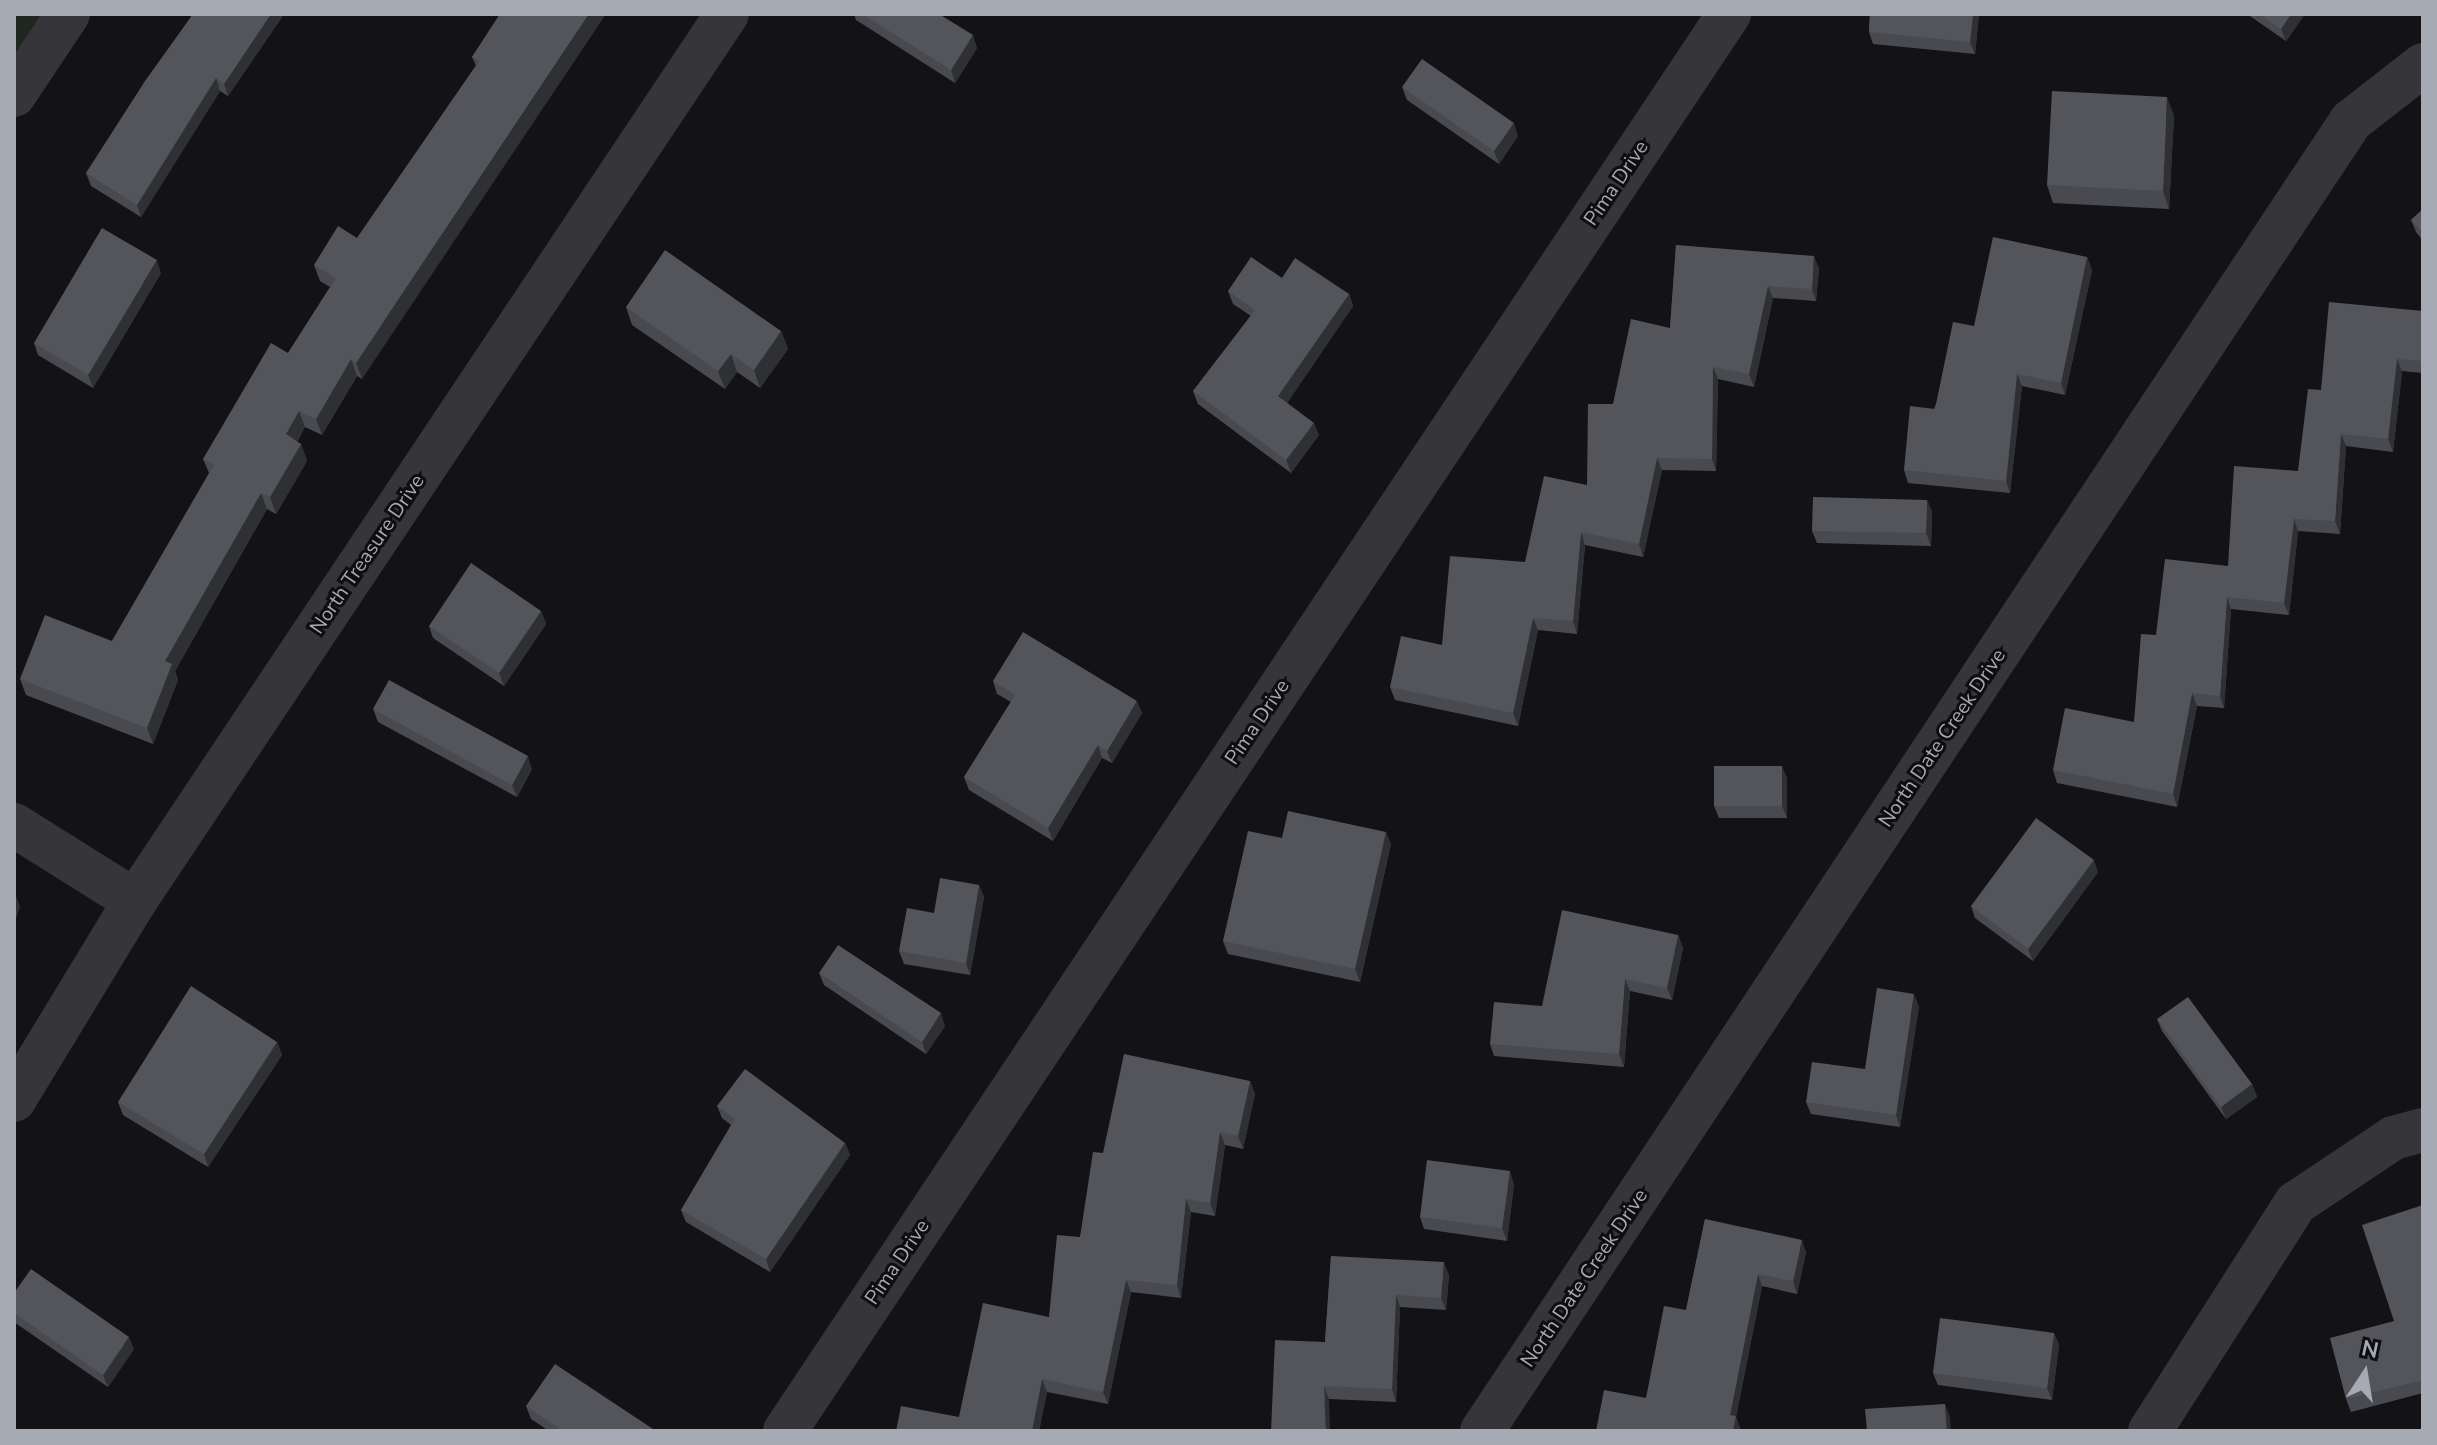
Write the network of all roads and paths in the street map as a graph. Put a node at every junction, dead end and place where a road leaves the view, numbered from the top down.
1 (68, 14) edge
2 (727, 14) edge
3 (1729, 14) edge
4 (2423, 65) edge
5 (14, 95) edge
6 (14, 825) edge
7 (135, 901) junction
8 (14, 1100) edge
9 (2423, 1130) edge
10 (785, 1431) edge
11 (1482, 1431) edge
12 (2150, 1431) edge

1 - 5 street
2 - 7 street, North Treasure Drive
3 - 10 street, Pima Drive
4 - 11 street, North Date Creek Drive
6 - 7 street
7 - 8 street, North Treasure Drive
9 - 12 street

